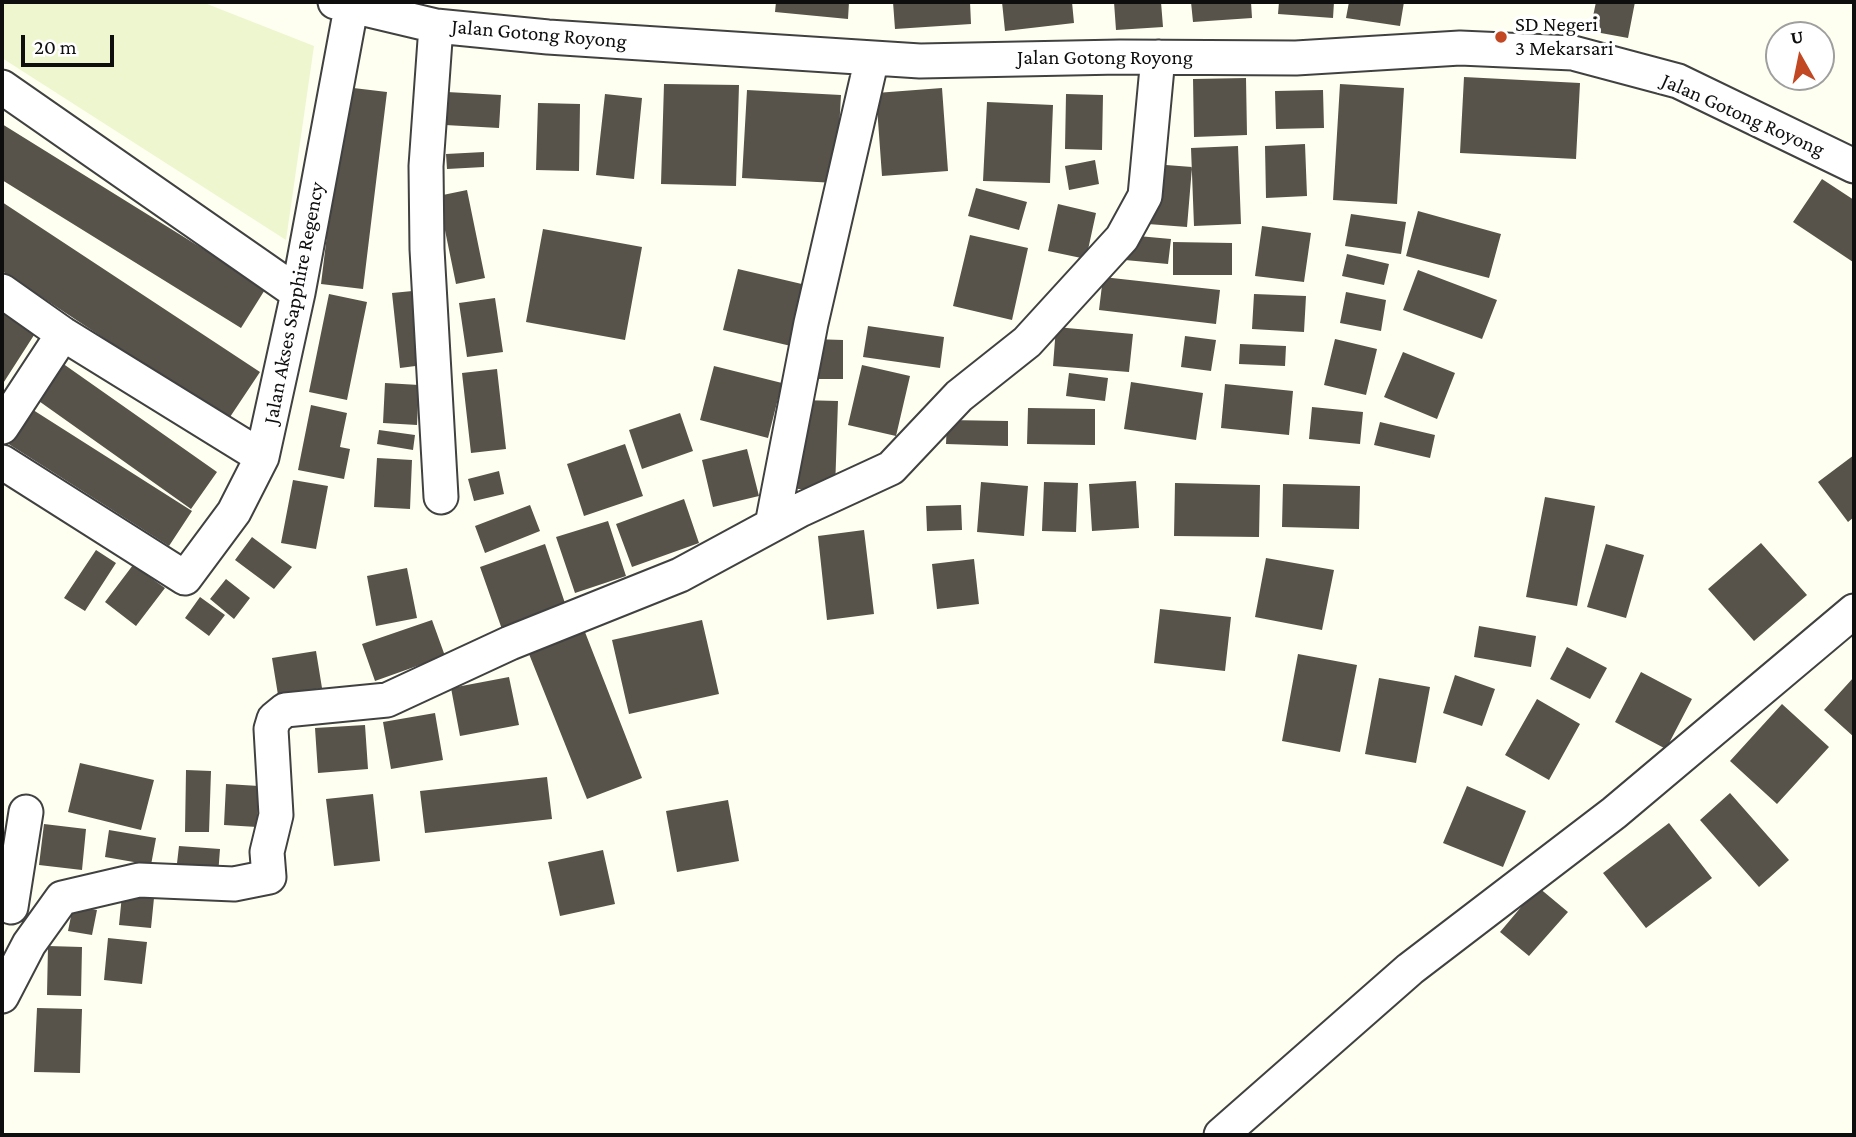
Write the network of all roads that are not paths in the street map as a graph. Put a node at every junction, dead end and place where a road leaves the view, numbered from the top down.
1 (343, 5) edge
2 (436, 26) junction
3 (1158, 57) junction
4 (872, 58) junction
5 (2, 87) edge
6 (1854, 166) edge
7 (2, 291) edge
8 (298, 292) junction
9 (63, 334) junction
10 (2, 426) edge
11 (262, 457) junction
12 (2, 462) edge
13 (441, 497) dead end
14 (772, 525) junction
15 (1854, 611) edge
16 (26, 812) dead end
17 (6, 907) edge
18 (52, 913) junction
19 (2, 996) edge
20 (1221, 1135) edge

1 - 2 street, Jalan Gotong Royong
1 - 8 street, Jalan Akses Sapphire Regency
2 - 4 street, Jalan Gotong Royong
2 - 13 street
3 - 4 street, Jalan Gotong Royong
3 - 6 street, Jalan Gotong Royong
3 - 14 street
4 - 14 street
5 - 8 street
7 - 9 street
8 - 11 street, Jalan Akses Sapphire Regency
9 - 10 street
9 - 11 street
11 - 12 street, Jalan Akses Sapphire Regency
14 - 18 street
15 - 20 street
16 - 17 street
17 - 18 street
18 - 19 street

